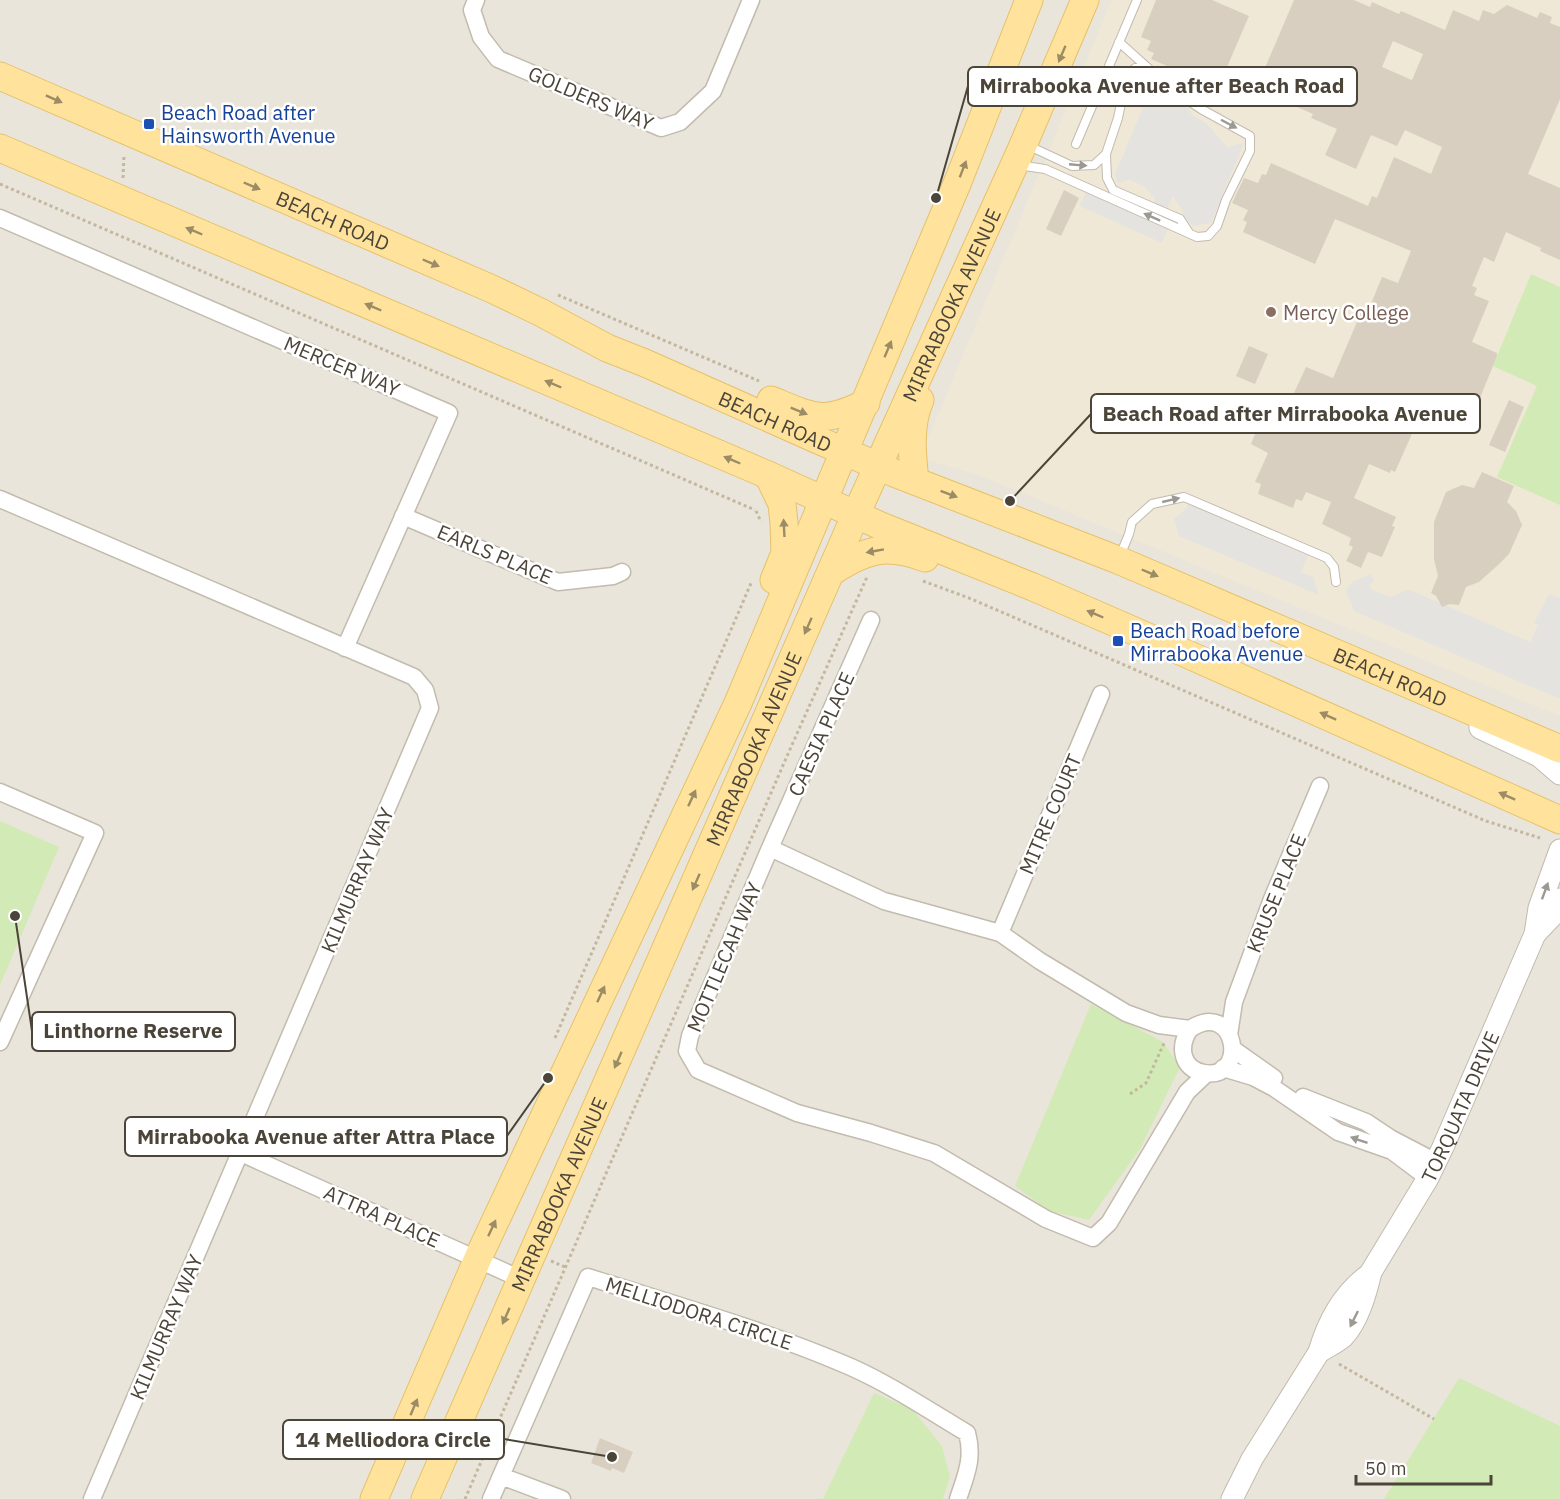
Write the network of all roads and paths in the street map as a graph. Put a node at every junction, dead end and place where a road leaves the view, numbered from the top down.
1 (476, 0) edge
2 (751, 0) edge
3 (1029, 0) edge
4 (1085, 0) edge
5 (1137, 0) edge
6 (1119, 42) junction
7 (1148, 68) junction
8 (0, 76) edge
9 (130, 133) junction
10 (1076, 144) dead end
11 (0, 147) edge
12 (1019, 154) junction
13 (1106, 154) junction
14 (0, 184) edge
15 (117, 198) junction
16 (994, 209) junction
17 (0, 218) edge
18 (1189, 233) junction
19 (645, 363) junction
20 (866, 403) junction
21 (846, 451) junction
22 (879, 466) junction
23 (768, 475) junction
24 (915, 481) junction
25 (0, 499) edge
26 (825, 501) junction
27 (782, 504) junction
28 (756, 511) junction
29 (856, 514) junction
30 (403, 516) junction
31 (764, 532) dead end
32 (869, 558) junction
33 (1118, 560) junction
34 (622, 572) dead end
35 (831, 572) junction
36 (754, 576) dead end
37 (921, 580) dead end
38 (1335, 582) dead end
39 (1033, 587) junction
40 (871, 620) dead end
41 (345, 648) junction
42 (1410, 683) junction
43 (1101, 694) dead end
44 (738, 703) junction
45 (1560, 749) edge
46 (1560, 774) edge
47 (1320, 786) dead end
48 (0, 792) edge
49 (1551, 829) edge
50 (770, 848) junction
51 (1560, 850) edge
52 (1560, 899) edge
53 (1000, 933) junction
54 (1535, 934) junction
55 (1234, 1002) junction
56 (1208, 1022) junction
57 (1164, 1029) junction
58 (1190, 1029) junction
59 (554, 1039) dead end
60 (0, 1042) edge
61 (1231, 1042) junction
62 (1182, 1047) junction
63 (1188, 1065) junction
64 (1223, 1068) junction
65 (1206, 1074) junction
66 (1187, 1092) junction
67 (1130, 1094) dead end
68 (241, 1153) junction
69 (1432, 1170) junction
70 (478, 1258) junction
71 (523, 1280) junction
72 (1319, 1352) junction
73 (1434, 1419) dead end
74 (501, 1476) junction
75 (92, 1499) edge
76 (374, 1499) edge
77 (425, 1499) edge
78 (465, 1499) edge
79 (491, 1499) edge
80 (562, 1499) edge
81 (958, 1499) edge
82 (1232, 1499) edge

1 - 2 street, GOLDERS WAY
20 -> 3 main road, MIRRABOOKA AVENUE
4 -> 12 main road, MIRRABOOKA AVENUE
5 - 6 lane
6 - 7 lane
6 - 10 lane
7 - 13 lane
7 -> 18 lane
8 -> 9 main road, BEACH ROAD
9 - 15 path
9 -> 19 main road, BEACH ROAD
11 - 15 main road
12 -> 13 lane
12 - 16 main road, MIRRABOOKA AVENUE
18 -> 12 lane
13 - 18 lane
14 - 28 path
23 -> 15 main road
16 - 22 main road, MIRRABOOKA AVENUE
16 - 24 main road
17 - 30 street, MERCER WAY
19 -> 20 main road
19 - 21 main road, BEACH ROAD
20 - 21 main road, MIRRABOOKA AVENUE
21 - 22 main road, BEACH ROAD
21 - 26 main road, MIRRABOOKA AVENUE
22 - 24 main road, BEACH ROAD
22 - 29 main road, MIRRABOOKA AVENUE
23 - 26 main road
23 - 27 main road
24 -> 33 main road, BEACH ROAD
25 - 41 street, KILMURRAY WAY
26 - 29 main road
26 - 44 main road, MIRRABOOKA AVENUE
27 - 28 path
44 -> 27 main road
28 - 31 path
29 - 35 main road, MIRRABOOKA AVENUE
29 - 39 main road
30 - 34 street, EARLS PLACE
30 - 41 street, MERCER WAY
32 - 35 main road
39 -> 32 main road
32 - 78 path
33 -> 38 lane
33 -> 42 main road, BEACH ROAD
35 -> 71 main road, MIRRABOOKA AVENUE
36 - 59 path
37 - 49 path
49 -> 39 main road
40 - 50 street, CAESIA PLACE
41 - 68 street, KILMURRAY WAY
42 - 45 main road, BEACH ROAD
42 - 46 street
43 - 53 street, MITRE COURT
70 -> 44 main road, MIRRABOOKA AVENUE
47 - 55 street, KRUSE PLACE
48 - 60 street
50 - 53 street, MOTTLECAH WAY
50 - 66 street, MOTTLECAH WAY
54 -> 51 street, TORQUATA DRIVE
52 - 54 street, TORQUATA DRIVE
53 - 57 street, MOTTLECAH WAY
54 - 69 street, TORQUATA DRIVE
55 - 56 street
55 - 61 street, KRUSE PLACE
56 - 58 street, MOTTLECAH WAY
56 - 61 street
57 - 58 street, MOTTLECAH WAY
57 - 62 street, MOTTLECAH WAY
57 - 67 path
58 - 62 street
61 - 64 street
61 - 69 street
62 - 63 street, MOTTLECAH WAY
63 - 65 street
63 - 66 street, MOTTLECAH WAY
64 - 65 street, MOTTLECAH WAY
69 -> 64 street
65 - 66 street, MOTTLECAH WAY
68 - 70 street, ATTRA PLACE
68 - 75 street, KILMURRAY WAY
69 - 72 street, TORQUATA DRIVE
70 - 71 street, ATTRA PLACE
76 -> 70 main road, MIRRABOOKA AVENUE
71 -> 77 main road, MIRRABOOKA AVENUE
72 - 73 path
72 - 82 street, TORQUATA DRIVE
74 - 79 street
74 - 80 street
74 - 81 street, MELLIODORA CIRCLE

